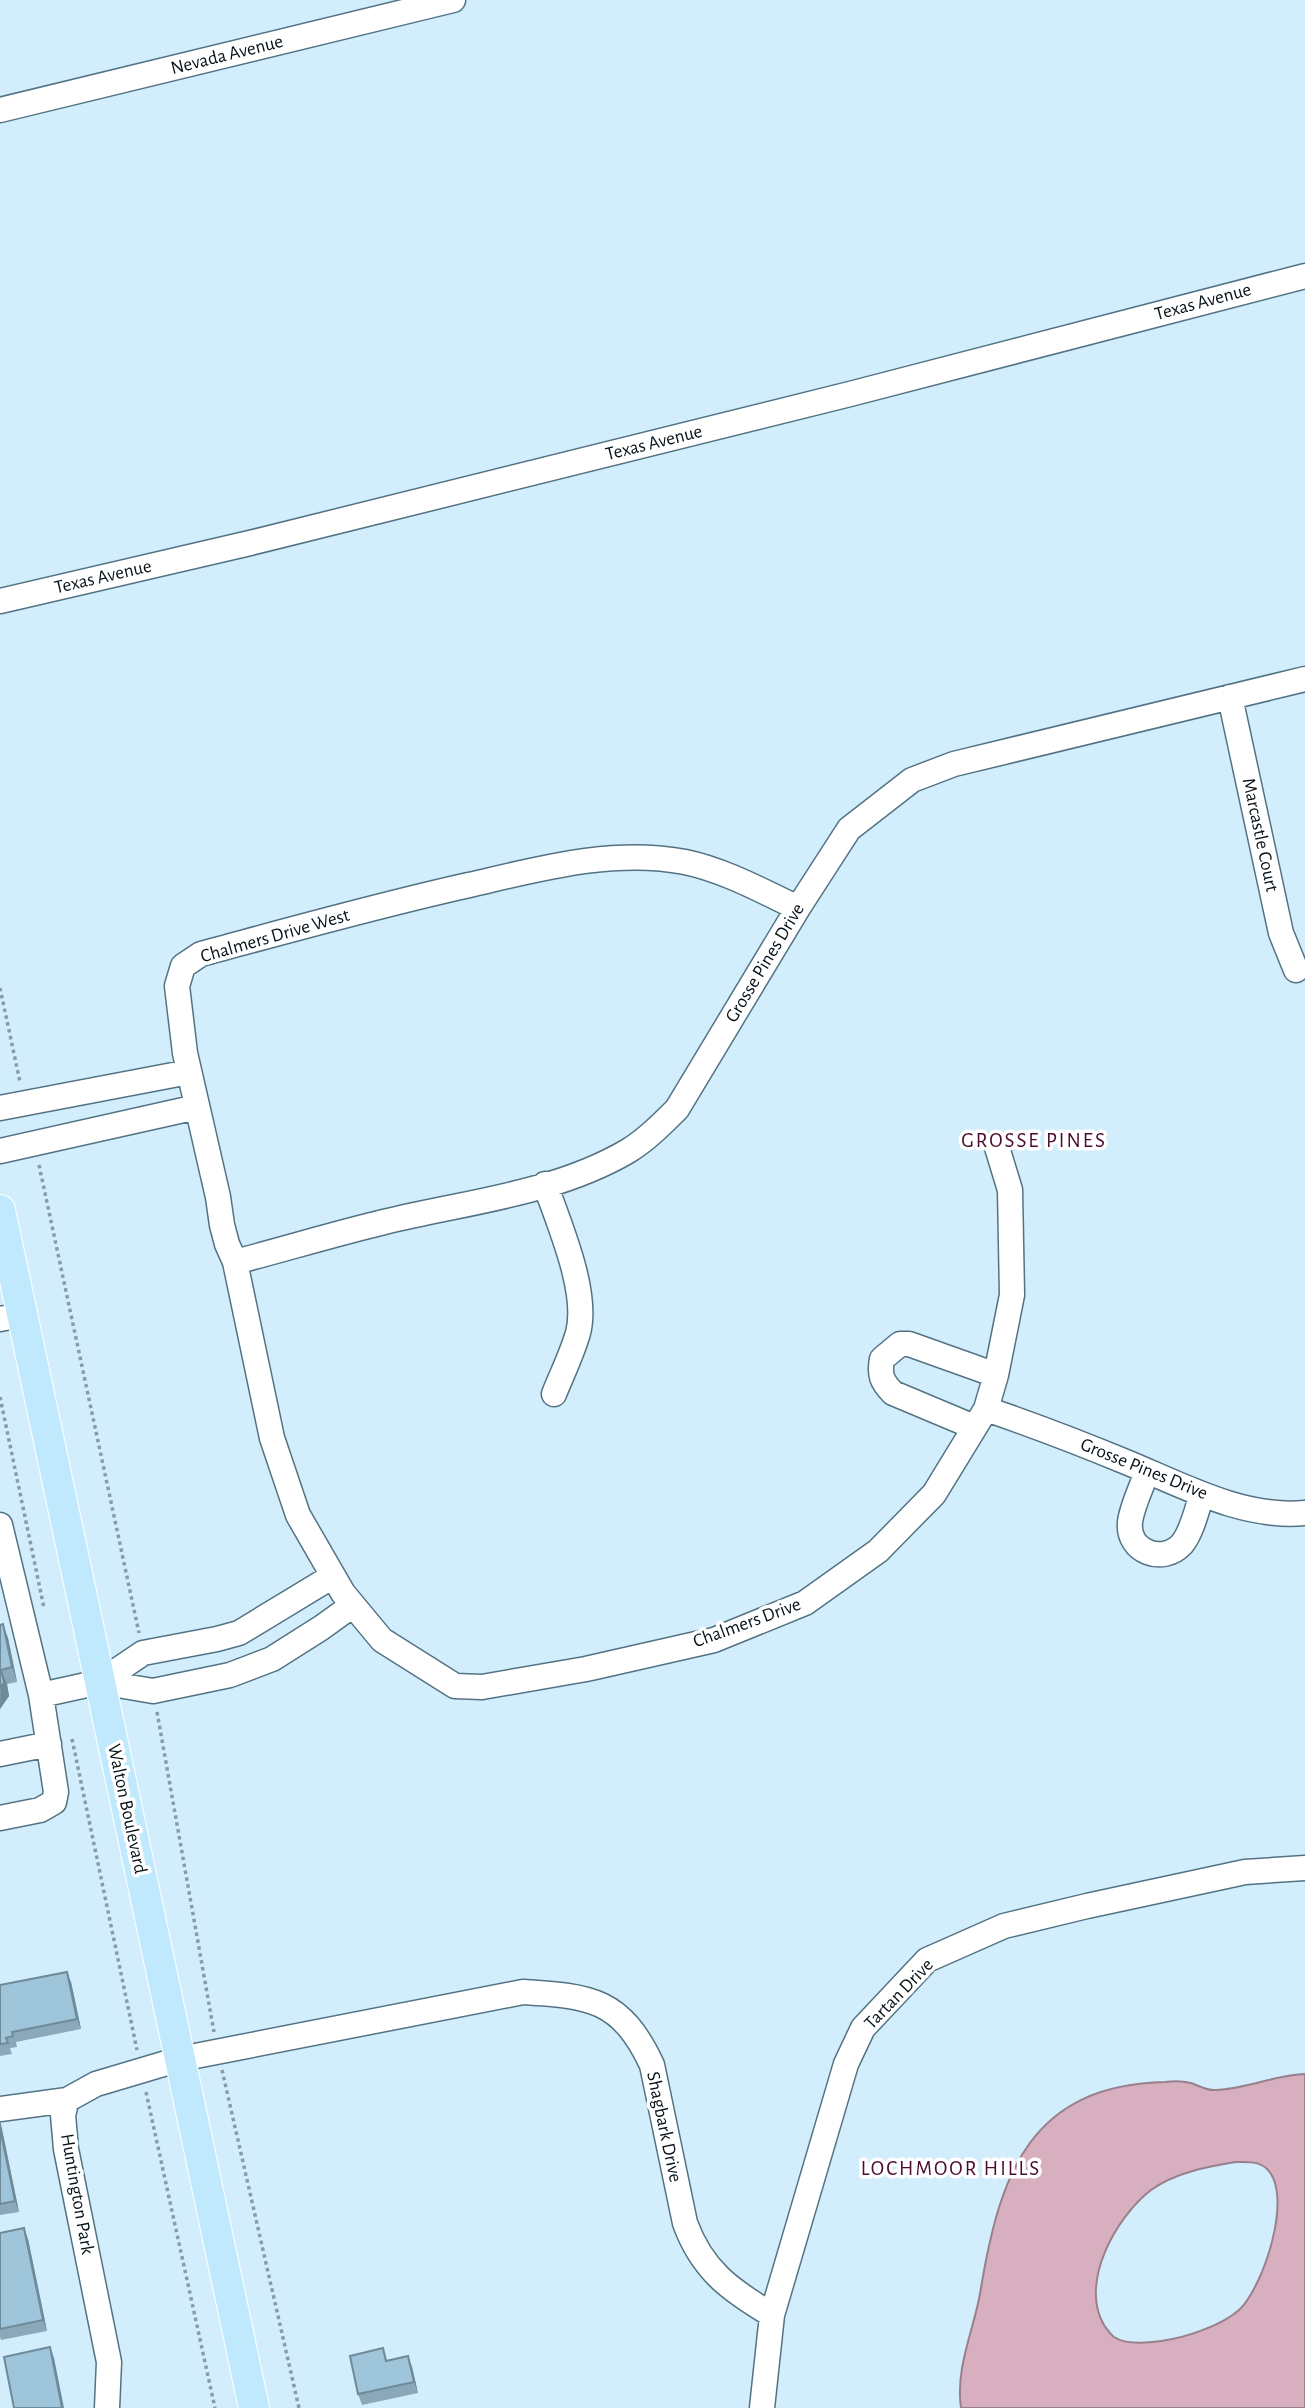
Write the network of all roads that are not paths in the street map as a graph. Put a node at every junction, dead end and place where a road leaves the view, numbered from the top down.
1 (453, 0) edge
2 (0, 110) edge
3 (1305, 276) edge
4 (0, 601) edge
5 (1305, 679) edge
6 (1230, 697) junction
7 (798, 908) junction
8 (1296, 970) dead end
9 (189, 1072) junction
10 (197, 1107) junction
11 (0, 1108) edge
12 (996, 1144) dead end
13 (0, 1151) edge
14 (545, 1184) junction
15 (0, 1210) edge
16 (235, 1262) junction
17 (11, 1317) edge
18 (996, 1375) junction
19 (554, 1394) dead end
20 (980, 1418) junction
21 (1147, 1471) junction
22 (1202, 1494) junction
23 (1305, 1513) edge
24 (0, 1525) edge
25 (3, 1550) edge
26 (343, 1591) junction
27 (100, 1682) junction
28 (41, 1695) junction
29 (60, 1737) junction
30 (0, 1754) edge
31 (0, 1818) edge
32 (1305, 1868) edge
33 (180, 2059) junction
34 (67, 2100) junction
35 (0, 2109) edge
36 (772, 2315) junction
37 (107, 2408) edge
38 (254, 2408) edge
39 (762, 2408) edge

1 - 2 street, Nevada Avenue
3 - 4 street, Texas Avenue
5 - 6 street, Grosse Pines Drive
6 - 7 street, Grosse Pines Drive
6 - 8 street, Marcastle Court
7 - 9 street, Chalmers Drive West
7 - 14 street, Grosse Pines Drive
9 - 10 street, Chalmers Drive West
9 - 11 street
10 - 13 street
10 - 16 street, Chalmers Drive West
12 - 18 street, Chalmers Drive
14 - 16 street, Grosse Pines Drive
14 - 19 street
15 - 17 main road, Walton Boulevard
16 - 26 street, Chalmers Drive West
17 - 27 main road, Walton Boulevard
18 - 20 street, Chalmers Drive
18 - 20 street, Grosse Pines Drive
20 - 21 street, Grosse Pines Drive
20 - 26 street, Chalmers Drive
21 - 22 street, Grosse Pines Drive
21 - 22 street
22 - 23 street, Grosse Pines Drive
24 - 25 street
25 - 28 street
26 - 27 street
26 - 27 street
27 - 28 street
27 - 33 main road, Walton Boulevard
28 - 29 street
29 - 30 street
29 - 31 street
32 - 36 street, Tartan Drive
33 - 34 street
33 - 36 street, Shagbark Drive
33 - 38 main road, Walton Boulevard
34 - 35 street
34 - 37 street, Huntington Park
36 - 39 street

